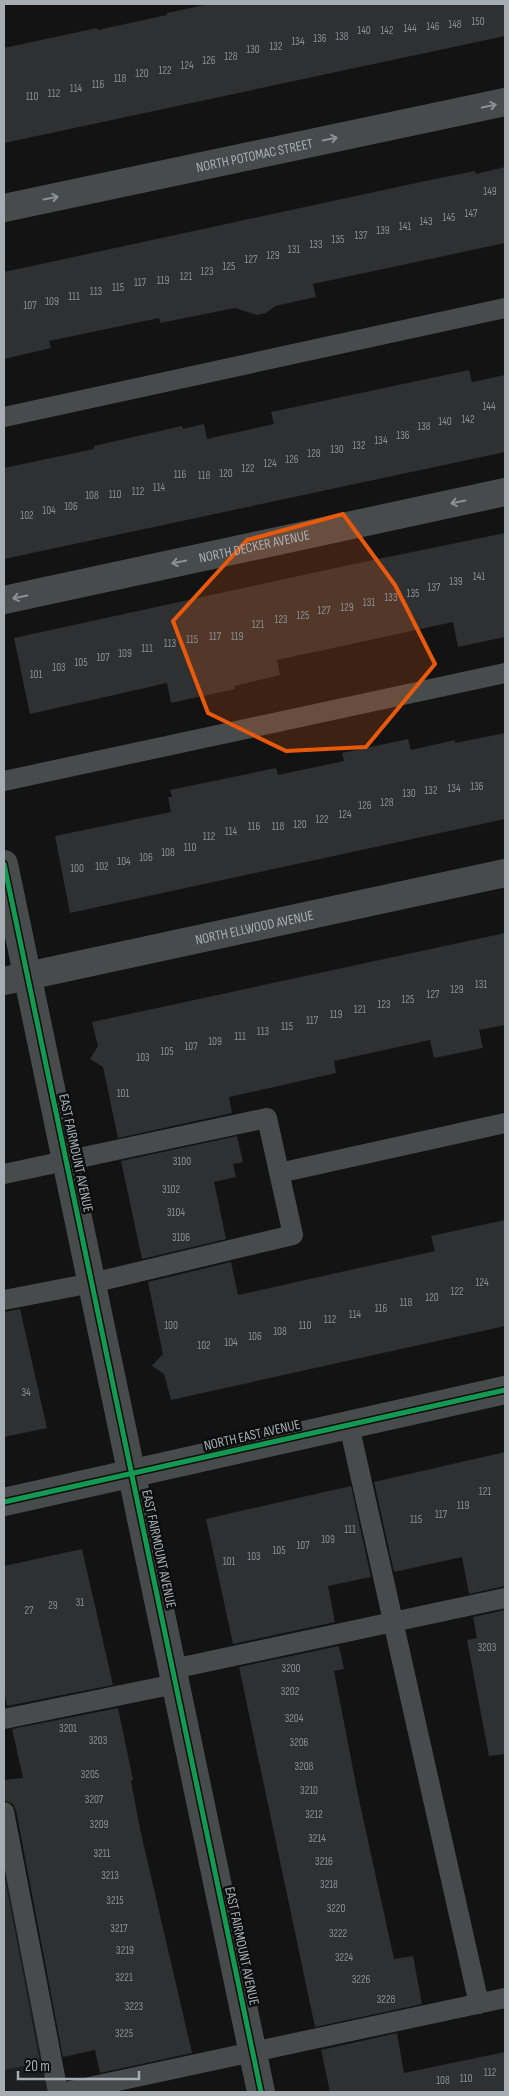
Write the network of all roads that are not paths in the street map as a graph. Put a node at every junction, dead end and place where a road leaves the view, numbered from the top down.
1 (505, 102) edge
2 (4, 208) edge
3 (505, 308) edge
4 (4, 417) edge
5 (505, 492) edge
6 (4, 600) edge
7 (505, 673) edge
8 (4, 780) edge
9 (4, 864) edge
10 (505, 873) edge
11 (16, 978) edge
12 (505, 1123) edge
13 (66, 1160) junction
14 (279, 1173) junction
15 (4, 1174) edge
16 (92, 1283) junction
17 (4, 1300) edge
18 (505, 1390) edge
19 (350, 1425) junction
20 (132, 1474) junction
21 (4, 1502) edge
22 (505, 1598) edge
23 (394, 1621) junction
24 (174, 1676) junction
25 (4, 1719) edge
26 (4, 1812) edge
27 (505, 1998) edge
28 (479, 2004) junction
29 (253, 2052) junction
30 (58, 2092) edge
31 (66, 2092) edge
32 (261, 2092) edge

2 -> 1 street, NORTH POTOMAC STREET
3 - 4 lane
5 -> 6 street, NORTH DECKER AVENUE
7 - 8 lane
9 - 11 street, EAST FAIRMOUNT AVENUE
10 - 11 street, NORTH ELLWOOD AVENUE
11 - 13 street, EAST FAIRMOUNT AVENUE
12 - 14 lane
13 - 14 lane
13 - 15 lane
13 - 16 street, EAST FAIRMOUNT AVENUE
14 - 16 lane
16 - 17 lane
16 - 20 street, EAST FAIRMOUNT AVENUE
18 - 19 street, NORTH EAST AVENUE
19 - 20 street, NORTH EAST AVENUE
19 - 23 lane
20 - 21 street, NORTH EAST AVENUE
20 - 24 street, EAST FAIRMOUNT AVENUE
22 - 23 lane
23 - 24 lane
23 - 28 lane
24 - 25 lane
24 - 29 street, EAST FAIRMOUNT AVENUE
26 - 30 lane
27 - 28 lane
28 - 29 lane
29 - 31 lane
29 - 32 street, EAST FAIRMOUNT AVENUE

